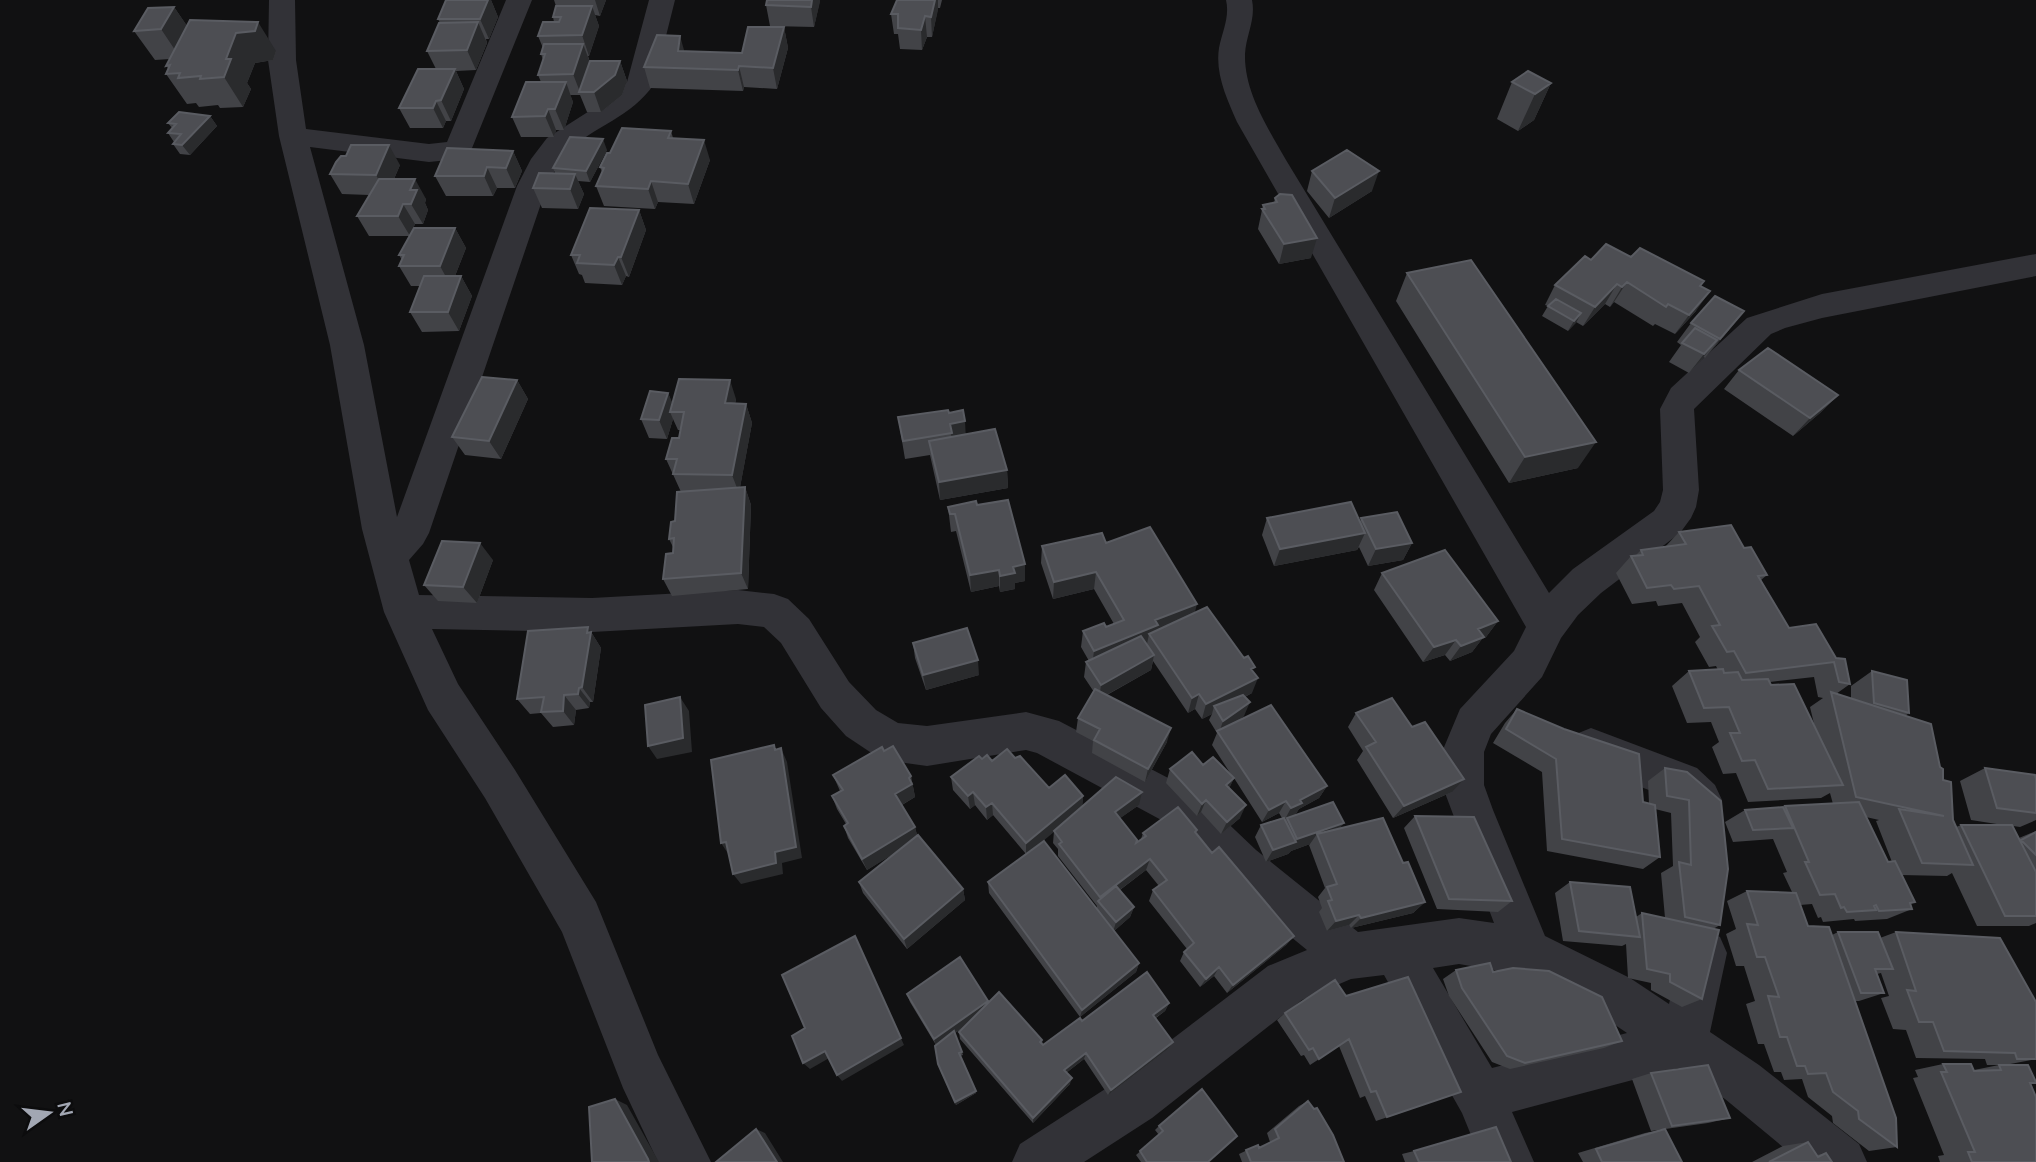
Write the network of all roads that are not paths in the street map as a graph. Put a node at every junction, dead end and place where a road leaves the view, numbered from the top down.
1 (282, 0) edge
2 (520, 0) edge
3 (663, 0) edge
4 (1239, 0) edge
5 (293, 136) junction
6 (2036, 265) edge
7 (387, 553) junction
8 (404, 612) junction
9 (1547, 626) junction
10 (1529, 715) junction
11 (1715, 836) edge
12 (1712, 915) edge
13 (1373, 952) junction
14 (1529, 952) junction
15 (1684, 1042) junction
16 (1480, 1096) junction
17 (685, 1162) edge
18 (1038, 1162) edge
19 (1508, 1162) edge
20 (1841, 1162) edge

1 - 5 street
2 - 5 street
3 - 7 street
4 - 9 street
5 - 7 street
6 - 9 street
7 - 8 street
8 - 13 street
8 - 17 street
9 - 10 street
10 - 11 street
10 - 14 street
12 - 15 street
13 - 14 street
13 - 16 street
13 - 18 street
14 - 15 street
15 - 16 street
15 - 20 street
16 - 19 street

